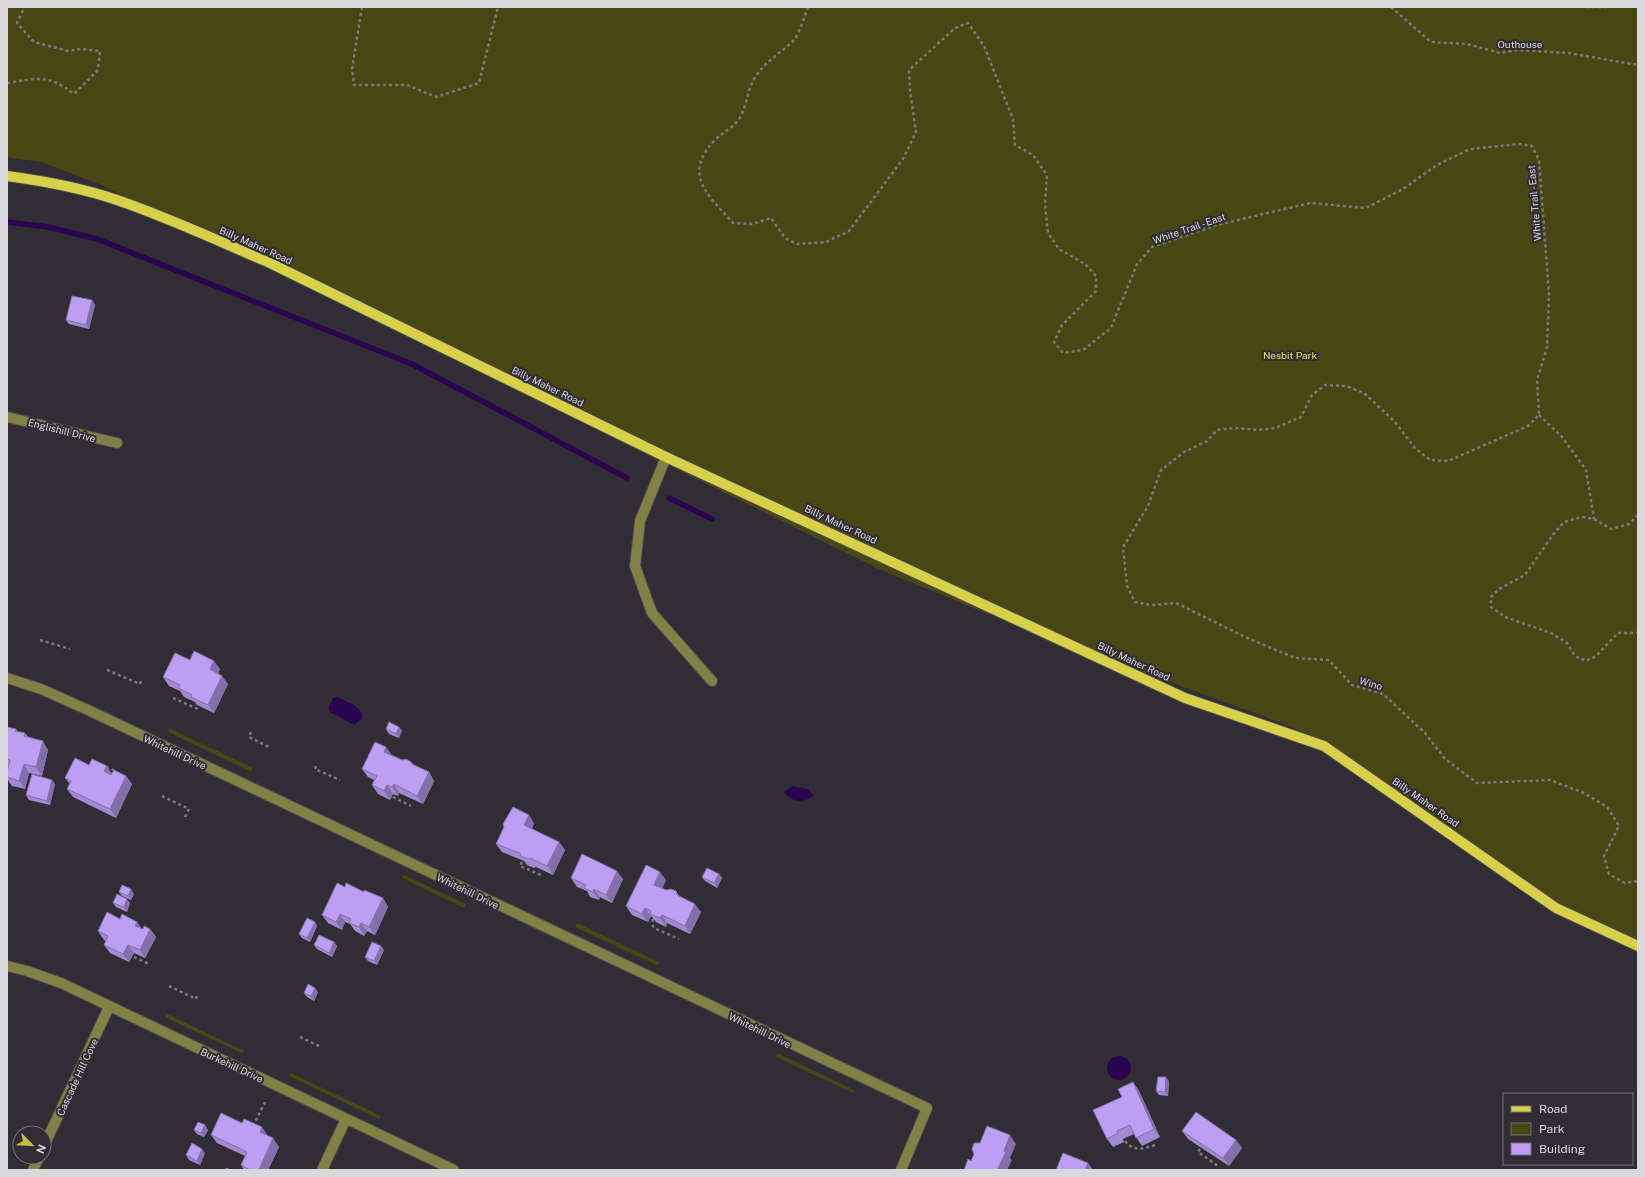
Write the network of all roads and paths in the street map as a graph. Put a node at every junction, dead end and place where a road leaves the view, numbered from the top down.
1 (25, 7) edge
2 (362, 7) edge
3 (498, 7) edge
4 (808, 7) edge
5 (1391, 7) edge
6 (1586, 7) edge
7 (1610, 7) edge
8 (1638, 65) edge
9 (7, 83) edge
10 (7, 176) edge
11 (1539, 415) junction
12 (7, 417) edge
13 (118, 443) dead end
14 (666, 457) junction
15 (1638, 515) edge
16 (1594, 519) junction
17 (1638, 632) edge
18 (40, 640) dead end
19 (70, 649) dead end
20 (107, 670) dead end
21 (7, 678) edge
22 (142, 678) dead end
23 (712, 681) dead end
24 (173, 698) dead end
25 (199, 707) edge
26 (251, 732) dead end
27 (272, 748) dead end
28 (103, 765) edge
29 (316, 766) dead end
30 (115, 778) edge
31 (340, 780) dead end
32 (162, 796) dead end
33 (393, 797) edge
34 (411, 806) dead end
35 (185, 817) dead end
36 (522, 862) edge
37 (541, 875) dead end
38 (1638, 881) edge
39 (653, 919) edge
40 (679, 939) dead end
41 (1638, 946) edge
42 (134, 957) edge
43 (149, 964) dead end
44 (7, 966) edge
45 (169, 986) dead end
46 (198, 996) dead end
47 (109, 1007) junction
48 (300, 1037) dead end
49 (321, 1047) dead end
50 (265, 1102) dead end
51 (346, 1119) junction
52 (253, 1127) edge
53 (52, 1129) edge
54 (1125, 1140) dead end
55 (1155, 1145) dead end
56 (1200, 1149) edge
57 (1218, 1166) edge
58 (322, 1170) edge
59 (454, 1170) edge
60 (901, 1170) edge

1 - 9 path
2 - 3 path
4 - 11 path, White Trail - East
5 - 8 path, Outhouse
6 - 7 path
10 - 14 main road, Billy Maher Road
11 - 16 path
11 - 38 path, Wino
12 - 13 street, Englishill Drive
14 - 23 street
14 - 41 main road, Billy Maher Road
15 - 16 path
16 - 17 path
18 - 19 path
20 - 22 path
21 - 60 street, Whitehill Drive
24 - 25 path
26 - 27 path
28 - 30 path
29 - 31 path
32 - 35 path
33 - 34 path
36 - 37 path
39 - 40 path
42 - 43 path
44 - 47 street, Burkehill Drive
45 - 46 path
47 - 51 street, Burkehill Drive
47 - 53 street, Cascade Hill Cove
48 - 49 path
50 - 52 path
51 - 58 street
51 - 59 street, Burkehill Drive
54 - 55 path
56 - 57 path

